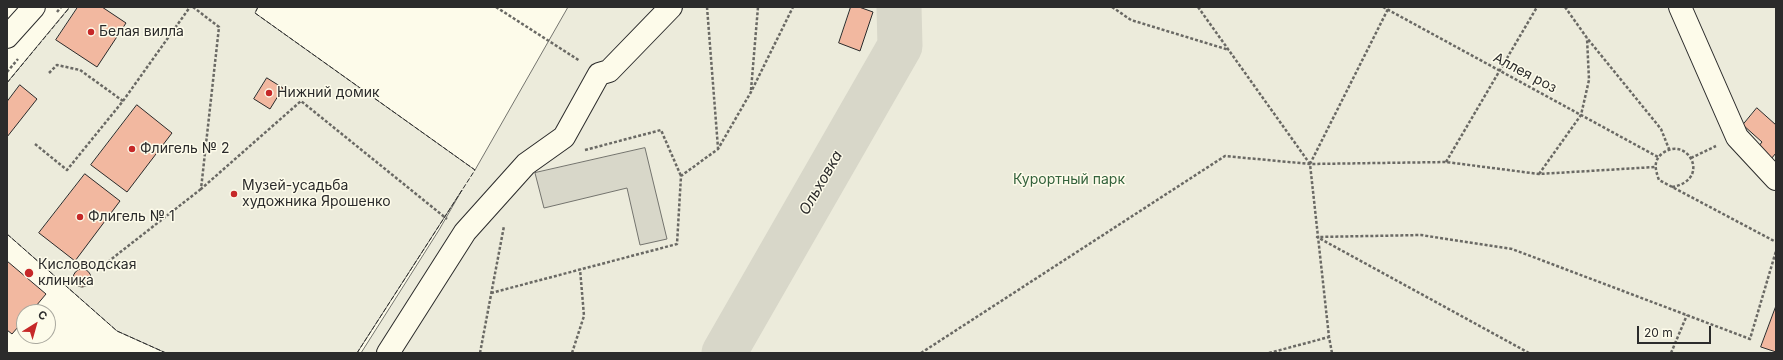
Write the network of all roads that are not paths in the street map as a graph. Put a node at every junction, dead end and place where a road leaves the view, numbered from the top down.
1 (34, 7) edge
2 (671, 7) edge
3 (1680, 7) edge
4 (7, 37) edge
5 (1776, 179) edge
6 (388, 353) edge

1 - 4 street
2 - 6 street
3 - 5 street

